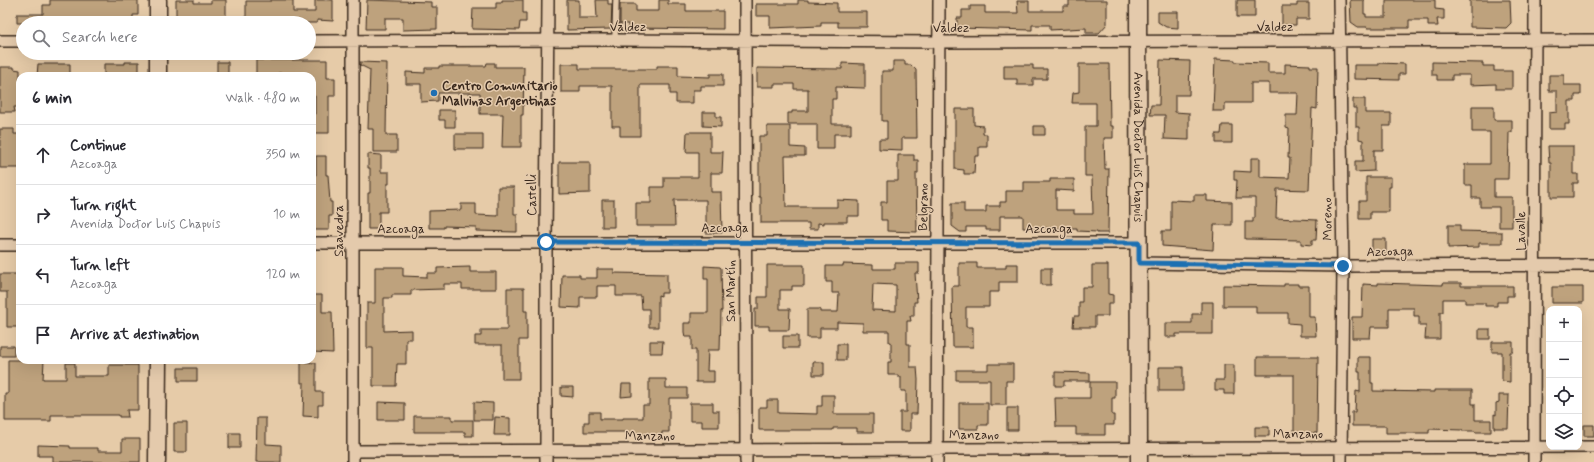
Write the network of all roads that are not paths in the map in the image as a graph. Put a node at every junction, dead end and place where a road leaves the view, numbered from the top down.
1 (158, 0) edge
2 (353, 0) edge
3 (548, 0) edge
4 (616, 0) edge
5 (744, 0) edge
6 (939, 0) edge
7 (1138, 0) edge
8 (1339, 0) edge
9 (1535, 0) edge
10 (158, 16) edge
11 (547, 40) junction
12 (615, 40) junction
13 (1536, 40) junction
14 (1594, 40) edge
15 (0, 41) edge
16 (316, 41) edge
17 (353, 41) junction
18 (744, 41) junction
19 (1340, 41) junction
20 (16, 42) edge
21 (939, 42) junction
22 (1138, 42) junction
23 (158, 60) edge
24 (158, 72) edge
25 (546, 242) junction
26 (745, 242) junction
27 (316, 243) edge
28 (352, 243) junction
29 (937, 243) junction
30 (1139, 243) junction
31 (0, 245) edge
32 (16, 245) edge
33 (1139, 263) junction
34 (1535, 264) junction
35 (1594, 265) edge
36 (1343, 266) junction
37 (158, 364) edge
38 (1534, 447) junction
39 (1594, 447) edge
40 (1341, 448) junction
41 (937, 449) junction
42 (546, 450) junction
43 (746, 450) junction
44 (353, 451) junction
45 (1139, 455) edge
46 (157, 462) edge
47 (353, 462) edge
48 (546, 462) edge
49 (746, 462) edge
50 (937, 462) edge
51 (1341, 462) edge
52 (1534, 462) edge

1 - 10 main road
2 - 17 street, Saavedra
3 - 11 street, Castelli
4 - 12 lane
5 - 18 street, San Martín
6 - 21 street, Belgrano
7 - 22 main road, Avenida Doctor Luis Chapuis
8 - 19 street, Moreno
9 - 13 street, Lavalle
11 - 12 street, Valdez
11 - 17 street, Valdez
11 - 25 street, Castelli
12 - 18 street, Valdez
13 - 14 street, Valdez
13 - 19 street, Valdez
13 - 34 street, Lavalle
15 - 20 street
16 - 17 street, Valdez
17 - 28 street, Saavedra
18 - 21 street, Valdez
18 - 26 street, San Martín
19 - 22 street, Valdez
19 - 36 street, Moreno
21 - 22 street, Valdez
21 - 29 street, Belgrano
22 - 30 main road, Avenida Doctor Luis Chapuis
23 - 24 main road
25 - 26 street, Azcoaga
25 - 28 street, Azcoaga
25 - 42 street, Castelli
26 - 29 street, Azcoaga
26 - 43 street, San Martín
27 - 28 street, Azcoaga
28 - 44 street, Saavedra
29 - 30 street, Azcoaga
29 - 41 street, Belgrano
30 - 33 main road, Avenida Doctor Luis Chapuis
31 - 32 street
33 - 36 street, Azcoaga
33 - 45 main road, Avenida Doctor Luis Chapuis
34 - 35 street, Azcoaga
34 - 36 street, Azcoaga
34 - 38 street, Lavalle
36 - 40 street, Moreno
37 - 46 main road
38 - 39 street, Manzano
38 - 40 street, Manzano
38 - 52 street, Lavalle
40 - 45 street, Manzano
40 - 51 street, Moreno
41 - 43 street, Manzano
41 - 45 street, Manzano
41 - 50 street, Belgrano
42 - 43 street, Manzano
42 - 44 street, Manzano
42 - 48 street, Castelli
43 - 49 street, San Martín
44 - 47 street, Saavedra

